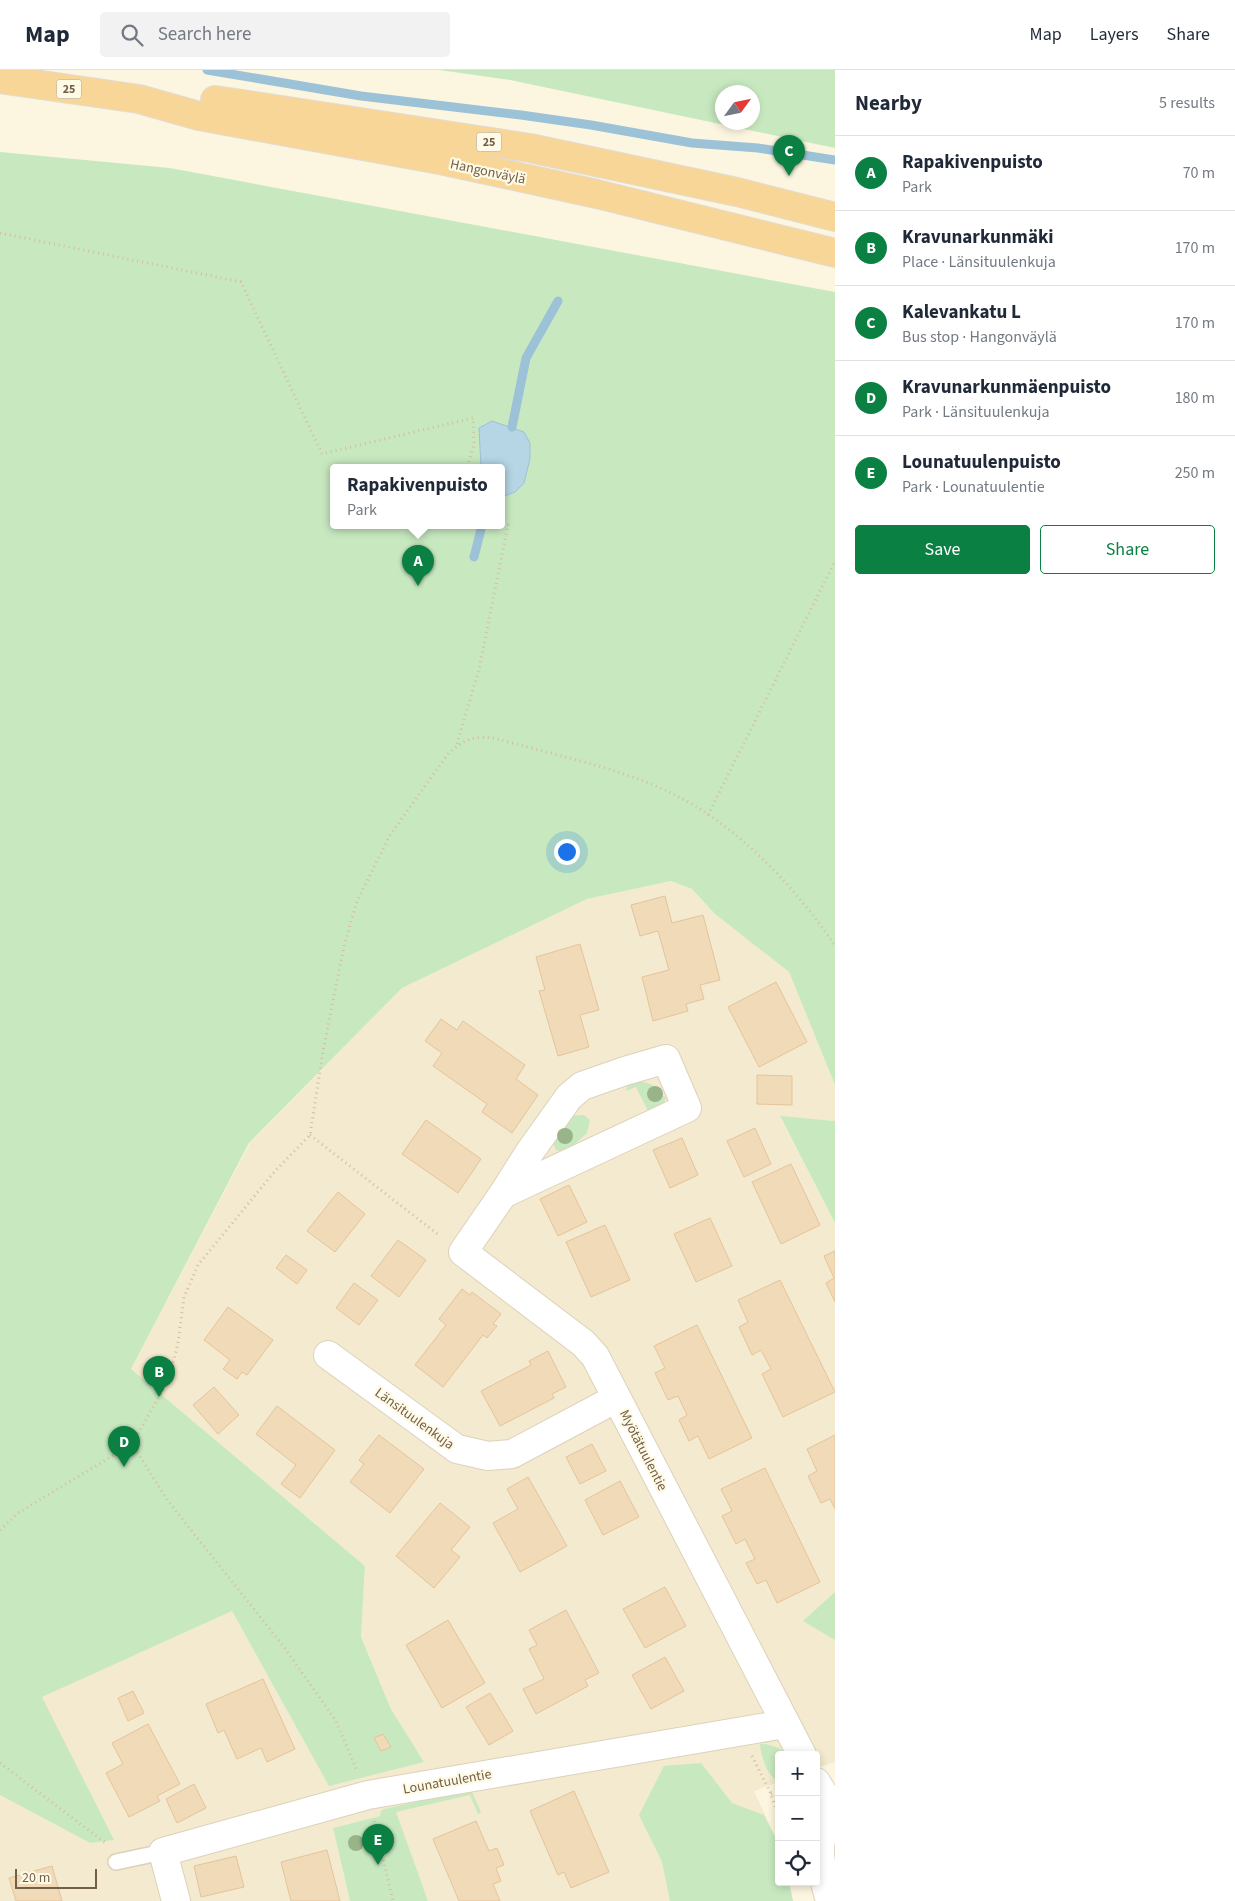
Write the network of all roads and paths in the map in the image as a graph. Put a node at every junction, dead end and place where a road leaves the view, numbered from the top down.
1 (0, 79) edge
2 (139, 99) junction
3 (835, 216) edge
4 (0, 232) edge
5 (835, 253) edge
6 (468, 464) edge
7 (505, 524) edge
8 (835, 561) edge
9 (457, 745) junction
10 (708, 815) junction
11 (835, 946) edge
12 (310, 1135) junction
13 (503, 1194) junction
14 (463, 1252) junction
15 (328, 1355) dead end
16 (617, 1398) junction
17 (132, 1444) junction
18 (0, 1530) edge
19 (785, 1724) junction
20 (739, 1731) junction
21 (800, 1751) edge
22 (0, 1763) edge
23 (820, 1788) edge
24 (775, 1792) edge
25 (771, 1794) junction
26 (368, 1795) junction
27 (775, 1806) edge
28 (834, 1810) edge
29 (163, 1852) junction
30 (116, 1862) joint
31 (176, 1901) edge
32 (394, 1901) edge
33 (830, 1901) edge

1 - 2 highway, Hangonväylä / 25
2 - 3 highway, Hangonväylä / 25
2 - 5 highway, Hangonväylä / 25
4 - 6 path
7 - 9 path
8 - 10 path
9 - 10 path
9 - 12 path
10 - 11 path
12 - 14 path
12 - 17 path
13 - 13 street
13 - 14 street
14 - 16 street, Myötätuulentie
15 - 16 street, Länsituulenkuja
16 - 19 street, Myötätuulentie
17 - 18 path
17 - 26 path
19 - 20 street, Lounatuulentie
19 - 21 street, Myötätuulentie
20 - 25 path
20 - 26 street, Lounatuulentie
22 - 30 path
23 - 28 street
24 - 25 path
25 - 27 path
26 - 29 street, Lounatuulentie
26 - 32 path
28 - 33 street
29 - 30 lane
29 - 31 street

